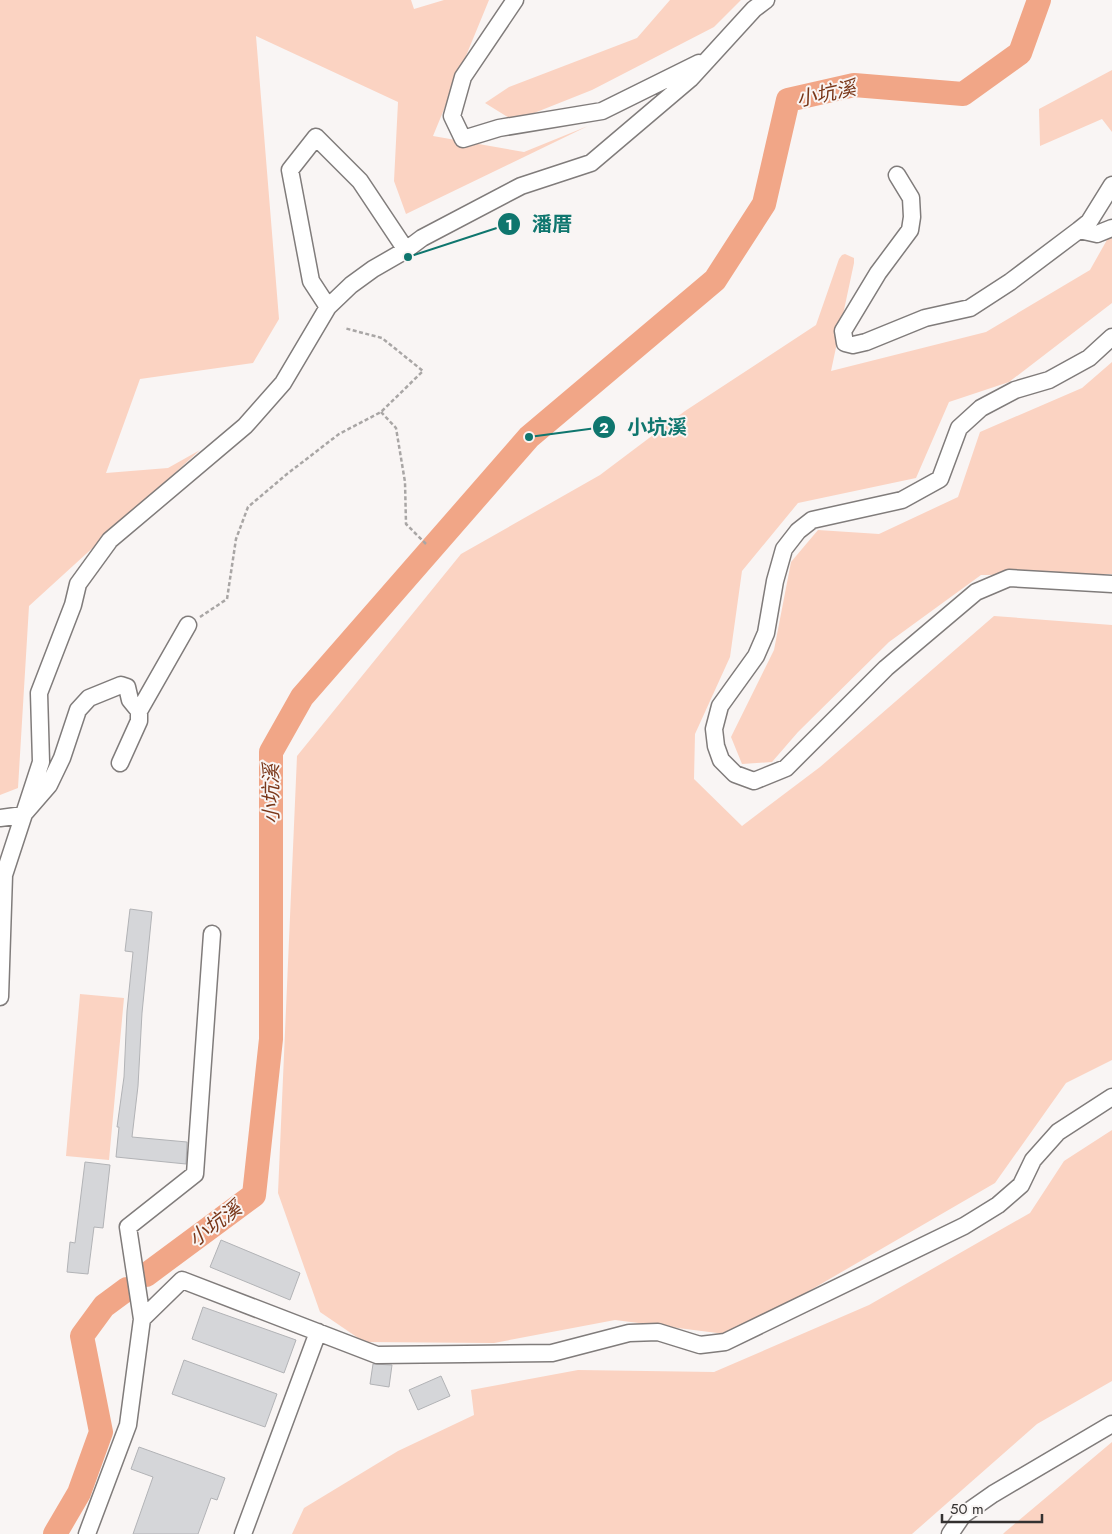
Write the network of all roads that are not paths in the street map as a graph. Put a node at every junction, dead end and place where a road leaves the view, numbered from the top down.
1 (515, 0) edge
2 (766, 0) edge
3 (710, 57) junction
4 (897, 175) dead end
5 (1112, 185) edge
6 (1112, 228) edge
7 (1079, 230) junction
8 (406, 250) junction
9 (328, 307) junction
10 (1112, 337) edge
11 (1112, 584) edge
12 (188, 625) road end
13 (139, 711) junction
14 (120, 763) dead end
15 (24, 815) junction
16 (0, 818) edge
17 (212, 934) dead end
18 (0, 997) edge
19 (1112, 1097) edge
20 (142, 1319) junction
21 (318, 1332) junction
22 (1112, 1424) edge
23 (87, 1534) edge
24 (243, 1534) edge
25 (950, 1534) edge

1 - 3 street
2 - 3 street
3 - 8 street
4 - 7 street
5 - 7 street
6 - 7 street
8 - 9 street
8 - 9 street
9 - 15 street
10 - 11 street
12 - 13 street
13 - 14 street
13 - 15 street
15 - 16 street
15 - 18 street
17 - 20 street
19 - 21 street
20 - 21 street
20 - 23 street
21 - 24 street
22 - 25 street

